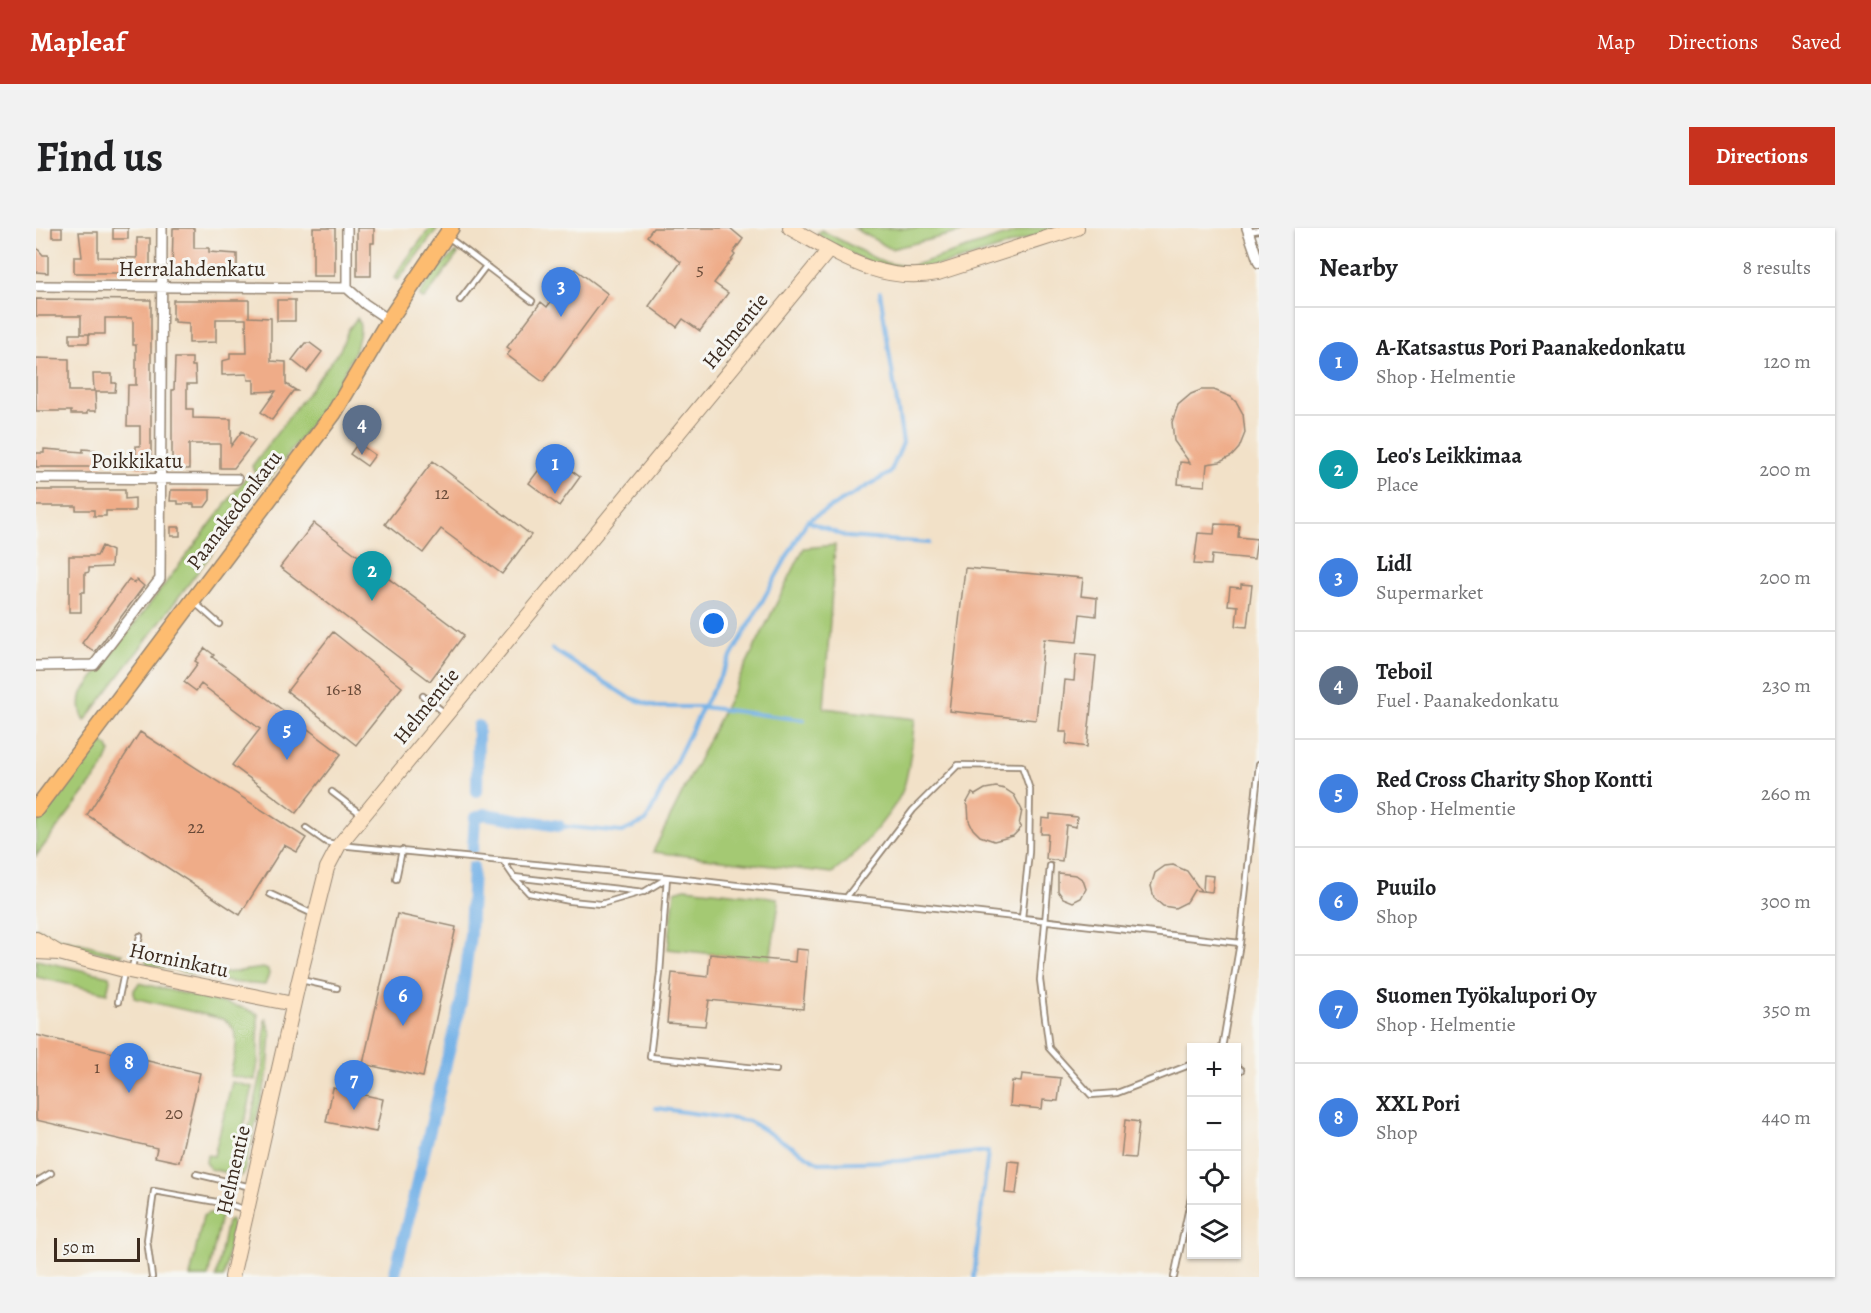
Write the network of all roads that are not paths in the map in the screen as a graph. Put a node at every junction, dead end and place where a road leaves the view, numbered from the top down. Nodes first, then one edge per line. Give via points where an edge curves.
1 (162, 228) edge
2 (347, 228) edge
3 (790, 228) edge
4 (1077, 228) edge
5 (1248, 230) edge
6 (1259, 230) edge
7 (448, 232) edge
8 (829, 250) junction
9 (1259, 263) edge
10 (486, 266) junction
11 (36, 286) edge
12 (162, 287) junction
13 (347, 288) junction
14 (460, 300) dead end
15 (532, 301) dead end
16 (389, 320) junction
17 (36, 478) edge
18 (162, 479) junction
19 (237, 479) dead end
20 (191, 601) junction
21 (219, 624) dead end
22 (36, 666) edge
23 (423, 696) dead end
24 (447, 715) junction
25 (1259, 764) edge
26 (332, 792) dead end
27 (36, 809) edge
28 (363, 815) junction
29 (306, 828) dead end
30 (339, 845) junction
31 (402, 850) junction
32 (503, 861) junction
33 (1050, 866) dead end
34 (514, 877) junction
35 (667, 877) junction
36 (396, 879) dead end
37 (644, 892) junction
38 (270, 894) dead end
39 (846, 898) junction
40 (315, 915) junction
41 (1022, 918) junction
42 (1045, 921) junction
43 (140, 936) dead end
44 (36, 939) edge
45 (1240, 943) junction
46 (36, 952) edge
47 (59, 953) junction
48 (128, 971) junction
49 (299, 980) junction
50 (337, 988) dead end
51 (117, 1002) dead end
52 (293, 1004) junction
53 (1223, 1043) edge
54 (1187, 1066) edge
55 (776, 1070) dead end
56 (51, 1173) dead end
57 (196, 1174) dead end
58 (36, 1182) edge
59 (251, 1186) junction
60 (1189, 1205) edge
61 (246, 1210) junction
62 (152, 1277) edge
63 (232, 1277) edge
64 (1174, 1277) edge

1 - 12 street, Paanakedonkatu
2 - 13 street
3 - 8 street
4 - 8 street via 921,276 872,270
5 - 6 lane
5 - 9 street
7 - 10 lane
7 - 16 main road, Paanakedonkatu
8 - 24 street, Helmentie
10 - 14 lane
10 - 15 lane
11 - 12 street, Herralahdenkatu
12 - 13 street, Herralahdenkatu
12 - 18 street, Paanakedonkatu
13 - 16 street
16 - 20 main road, Paanakedonkatu via 334,413
17 - 18 street, Poikkikatu
18 - 19 street, Poikkikatu
18 - 22 street, Paanakedonkatu via 160,579 93,664
20 - 21 lane
20 - 27 main road, Paanakedonkatu
23 - 24 lane
24 - 28 street, Helmentie
25 - 45 lane
26 - 28 lane
28 - 30 street, Helmentie
29 - 30 lane via 326,842
30 - 31 lane
30 - 40 street, Helmentie via 327,868
31 - 32 lane
31 - 36 lane
32 - 34 lane
32 - 35 lane
33 - 42 lane
34 - 37 lane
34 - 37 lane via 529,893 570,901 601,904
35 - 37 lane
35 - 39 lane
35 - 55 lane via 650,1057
38 - 40 lane
39 - 41 lane
39 - 41 lane via 913,810 958,765 1022,766 1030,790
40 - 49 street, Helmentie
41 - 42 lane
42 - 45 lane
42 - 54 lane via 1040,980 1049,1048 1091,1095 1117,1093
43 - 48 lane
44 - 47 street, Horninkatu
45 - 53 lane
46 - 47 street, Horninkatu
47 - 48 street, Horninkatu
48 - 51 lane
48 - 52 street, Horninkatu
49 - 50 lane
49 - 52 street, Helmentie
52 - 59 street, Helmentie
56 - 58 lane
57 - 59 lane
59 - 61 street, Helmentie
60 - 64 lane
61 - 62 lane via 154,1191 147,1240
61 - 63 street, Helmentie

